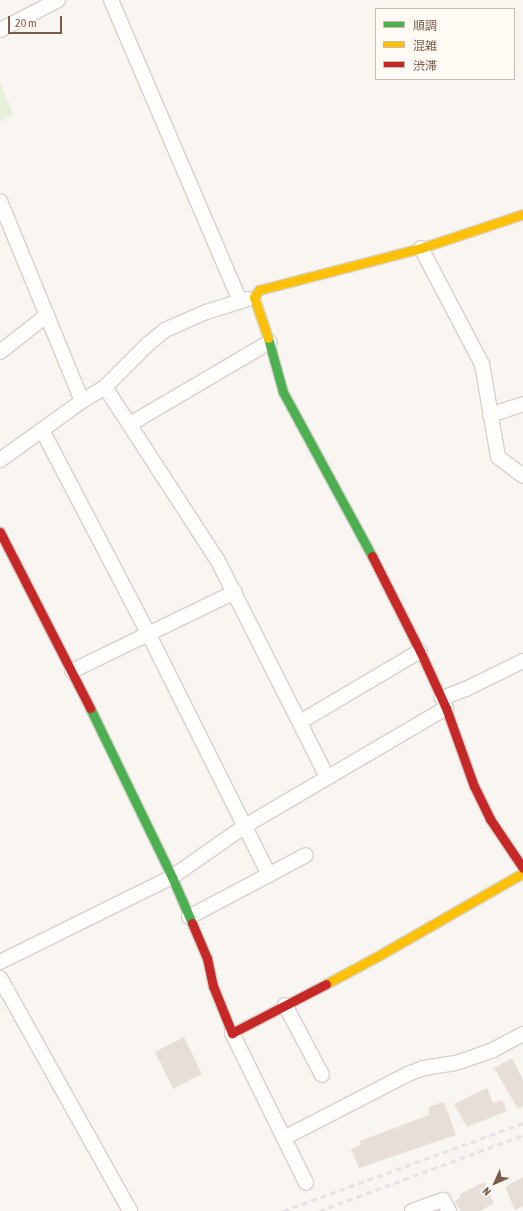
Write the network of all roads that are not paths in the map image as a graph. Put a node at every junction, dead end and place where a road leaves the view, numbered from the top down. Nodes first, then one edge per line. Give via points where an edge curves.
1 (58, 0) edge
2 (111, 0) edge
3 (0, 30) edge
4 (0, 201) edge
5 (523, 214) edge
6 (421, 248) junction
7 (254, 297) junction
8 (240, 301) junction
9 (47, 315) junction
10 (270, 342) junction
11 (0, 352) edge
12 (105, 387) junction
13 (82, 401) junction
14 (523, 404) edge
15 (490, 416) junction
16 (130, 424) junction
17 (42, 430) junction
18 (0, 460) edge
19 (523, 476) edge
20 (0, 532) edge
21 (235, 592) junction
22 (148, 633) junction
23 (420, 651) junction
24 (523, 661) edge
25 (72, 671) junction
26 (444, 703) junction
27 (300, 722) junction
28 (327, 777) junction
29 (245, 826) junction
30 (306, 855) dead end
31 (523, 868) edge
32 (523, 873) edge
33 (269, 875) junction
34 (172, 877) junction
35 (189, 917) junction
36 (0, 962) edge
37 (0, 978) edge
38 (285, 1005) junction
39 (232, 1033) junction
40 (523, 1034) edge
41 (322, 1075) dead end
42 (284, 1138) junction
43 (306, 1183) dead end
44 (130, 1211) edge
45 (412, 1211) edge
46 (449, 1211) edge

1 - 3 street
2 - 8 street
4 - 9 street
5 - 6 street
6 - 7 street via 259,290
6 - 15 street via 482,364
7 - 8 street
7 - 10 street
8 - 12 street via 206,312 165,330
9 - 11 street
9 - 13 street
10 - 16 street
10 - 23 street via 283,392 370,552
12 - 13 street
12 - 16 street
13 - 17 street
14 - 15 street
15 - 19 street via 498,457
16 - 21 street via 218,561
17 - 18 street
17 - 22 street
20 - 25 street
21 - 22 street
21 - 27 street
22 - 25 street
22 - 29 street
23 - 26 street
23 - 27 street
24 - 26 street
25 - 34 street
26 - 28 street
26 - 31 street via 474,786 490,819
27 - 28 street
28 - 29 street
29 - 33 street
29 - 34 street
30 - 33 street
32 - 38 street via 378,956
33 - 35 street
34 - 35 street
34 - 36 street
35 - 39 street via 207,958 213,986
37 - 44 street
38 - 39 street
38 - 41 street
39 - 42 street
40 - 42 street via 491,1051 456,1063 424,1068 408,1074
42 - 43 street
45 - 46 street via 443,1200

